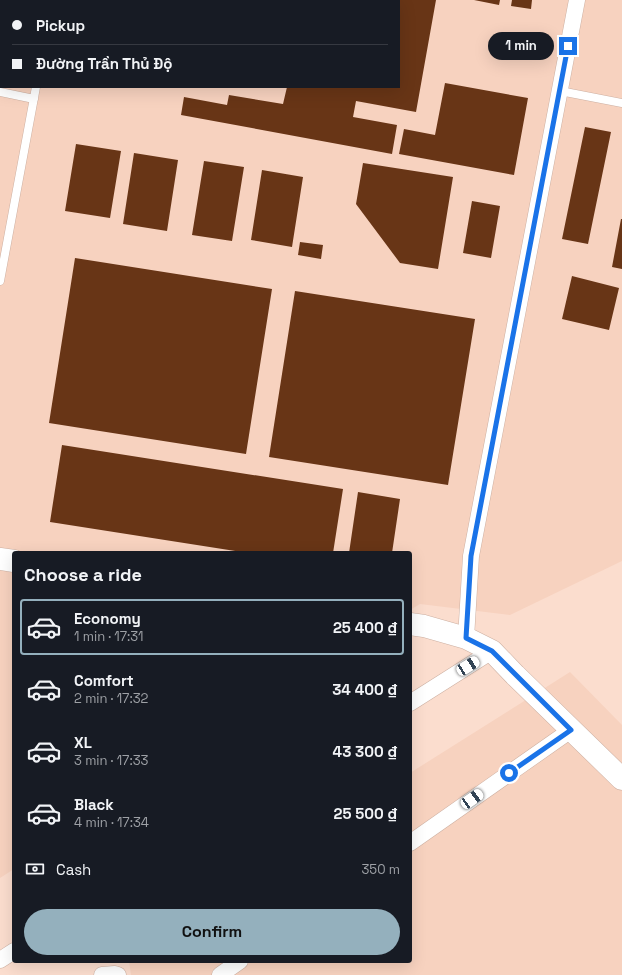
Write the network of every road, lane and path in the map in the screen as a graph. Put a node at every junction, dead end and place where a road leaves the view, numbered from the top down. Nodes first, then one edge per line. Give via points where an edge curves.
1 (577, 0) edge
2 (36, 88) edge
3 (560, 91) junction
4 (0, 92) edge
5 (34, 99) junction
6 (622, 103) edge
7 (0, 281) edge
8 (0, 559) edge
9 (12, 561) edge
10 (412, 624) edge
11 (466, 638) junction
12 (492, 651) junction
13 (412, 702) edge
14 (571, 730) junction
15 (622, 779) edge
16 (412, 842) edge
17 (12, 952) edge
18 (0, 960) edge
19 (237, 963) edge
20 (102, 975) edge
21 (118, 975) edge
22 (220, 975) edge

1 - 3 street
2 - 5 lane
3 - 6 lane
3 - 11 street via 471,556
4 - 5 lane
5 - 7 lane
8 - 9 street
10 - 11 street
11 - 12 street
12 - 13 street
12 - 14 street
14 - 15 street
14 - 16 street
17 - 18 street
19 - 22 street
20 - 21 street

